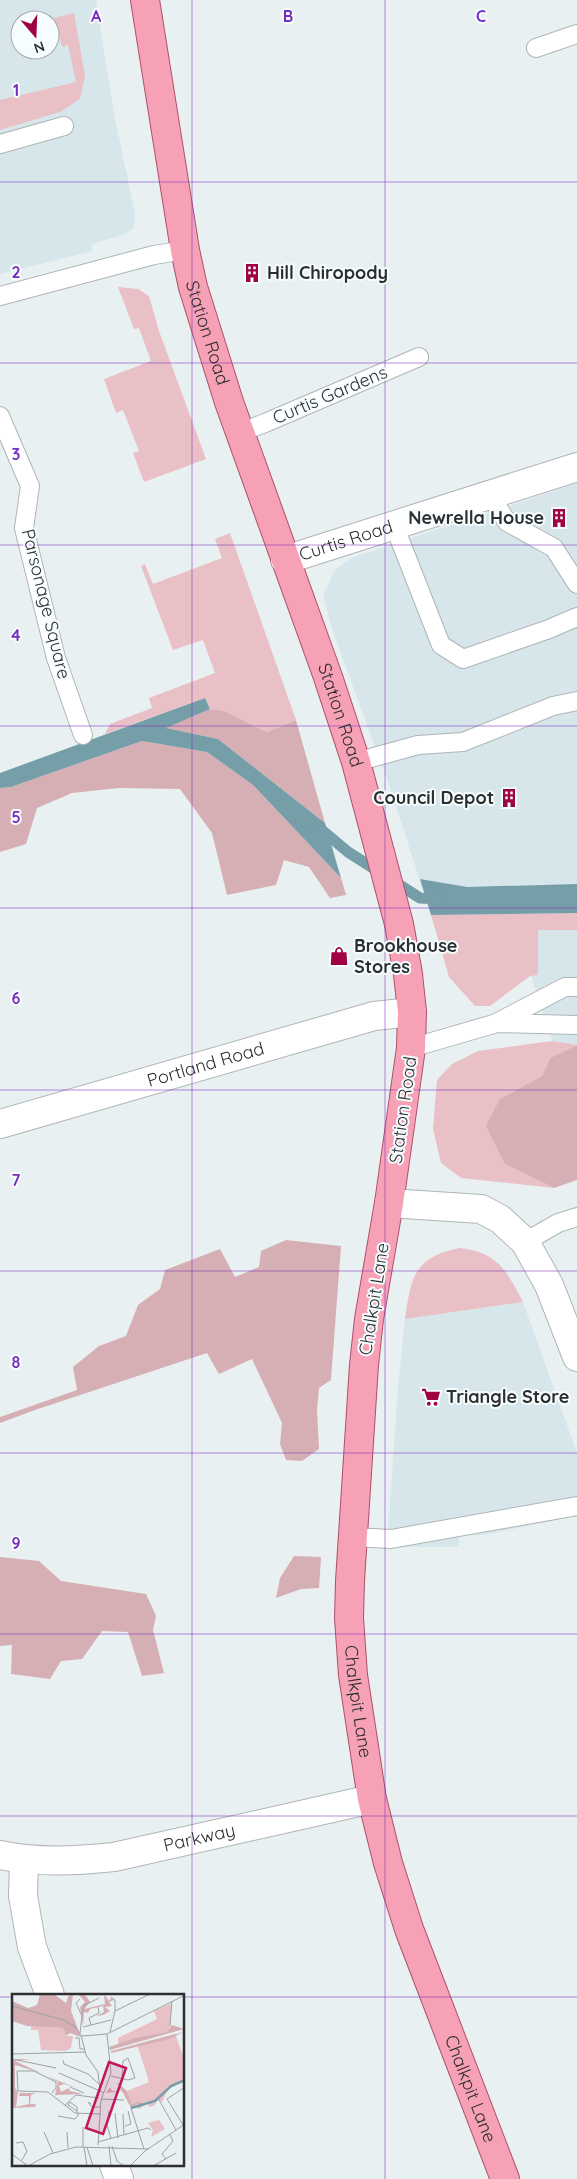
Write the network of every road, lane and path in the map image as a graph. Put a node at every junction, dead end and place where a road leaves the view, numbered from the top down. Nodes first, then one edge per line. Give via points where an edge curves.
1 (145, 0) edge
2 (577, 34) edge
3 (536, 48) dead end
4 (64, 126) dead end
5 (0, 144) edge
6 (184, 250) junction
7 (0, 296) edge
8 (419, 356) dead end
9 (0, 416) edge
10 (241, 432) junction
11 (577, 467) edge
12 (490, 495) junction
13 (394, 525) junction
14 (285, 560) junction
15 (577, 584) edge
16 (577, 617) edge
17 (577, 701) edge
18 (83, 735) dead end
19 (356, 762) junction
20 (577, 987) edge
21 (412, 1012) junction
22 (497, 1022) junction
23 (577, 1025) edge
24 (411, 1048) junction
25 (0, 1124) edge
26 (389, 1203) junction
27 (577, 1217) edge
28 (525, 1242) junction
29 (577, 1357) edge
30 (577, 1506) edge
31 (352, 1538) junction
32 (372, 1799) junction
33 (12, 1857) edge
34 (50, 1994) edge
35 (114, 2166) edge
36 (119, 2179) edge
37 (505, 2179) edge

1 - 6 main road, Station Road
2 - 3 lane
4 - 5 lane
6 - 7 lane
6 - 10 main road, Station Road via 193,288
8 - 10 lane, Curtis Gardens
9 - 18 lane, Parsonage Square via 30,486 24,528 56,658
10 - 14 main road, Station Road
11 - 12 street, Curtis Road
12 - 13 street, Curtis Road
12 - 15 lane via 507,522 554,548
13 - 14 street, Curtis Road
13 - 16 lane via 441,645 463,658
14 - 19 main road, Station Road
17 - 19 lane via 553,706 463,742 418,745
19 - 21 main road, Station Road via 400,924
20 - 22 lane via 566,987
21 - 24 main road, Station Road
21 - 25 street, Portland Road via 374,1016
22 - 23 lane
22 - 24 lane
24 - 26 main road, Station Road
26 - 28 street via 481,1209 500,1219
26 - 31 main road, Chalkpit Lane via 369,1319
27 - 28 lane via 558,1223
28 - 29 street via 549,1285
30 - 31 lane via 391,1539
31 - 32 main road, Chalkpit Lane via 349,1618 353,1675
32 - 33 street, Parkway via 114,1857 73,1862
32 - 37 main road, Chalkpit Lane via 409,1928
33 - 34 street, Parkway via 32,1946
35 - 36 street

